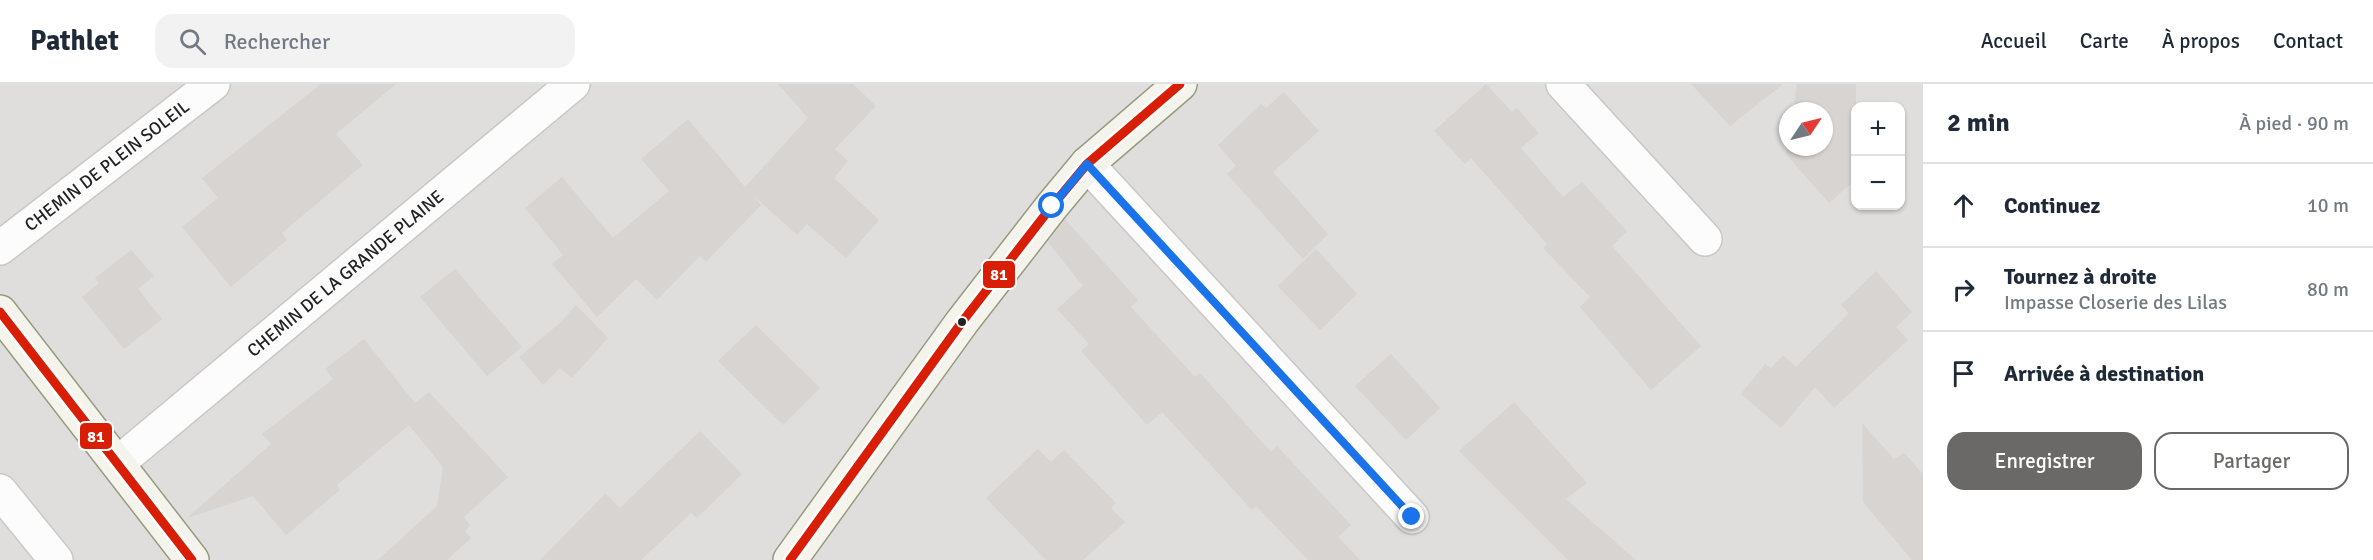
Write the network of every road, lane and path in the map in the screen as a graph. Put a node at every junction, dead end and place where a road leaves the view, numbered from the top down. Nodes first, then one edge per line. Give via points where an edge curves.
1 (213, 84) edge
2 (573, 84) edge
3 (1180, 84) edge
4 (1563, 84) edge
5 (1087, 164) junction
6 (1705, 240) dead end
7 (0, 248) edge
8 (0, 312) edge
9 (118, 463) junction
10 (0, 491) edge
11 (1412, 517) dead end
12 (56, 560) edge
13 (192, 560) edge
14 (790, 560) edge

1 - 7 street, CHEMIN DE PLEIN SOLEIL
2 - 9 street, CHEMIN DE LA GRANDE PLAINE
3 - 5 street
4 - 6 street
5 - 11 street
5 - 14 street via 962,322
8 - 9 street
9 - 13 street
10 - 12 street

